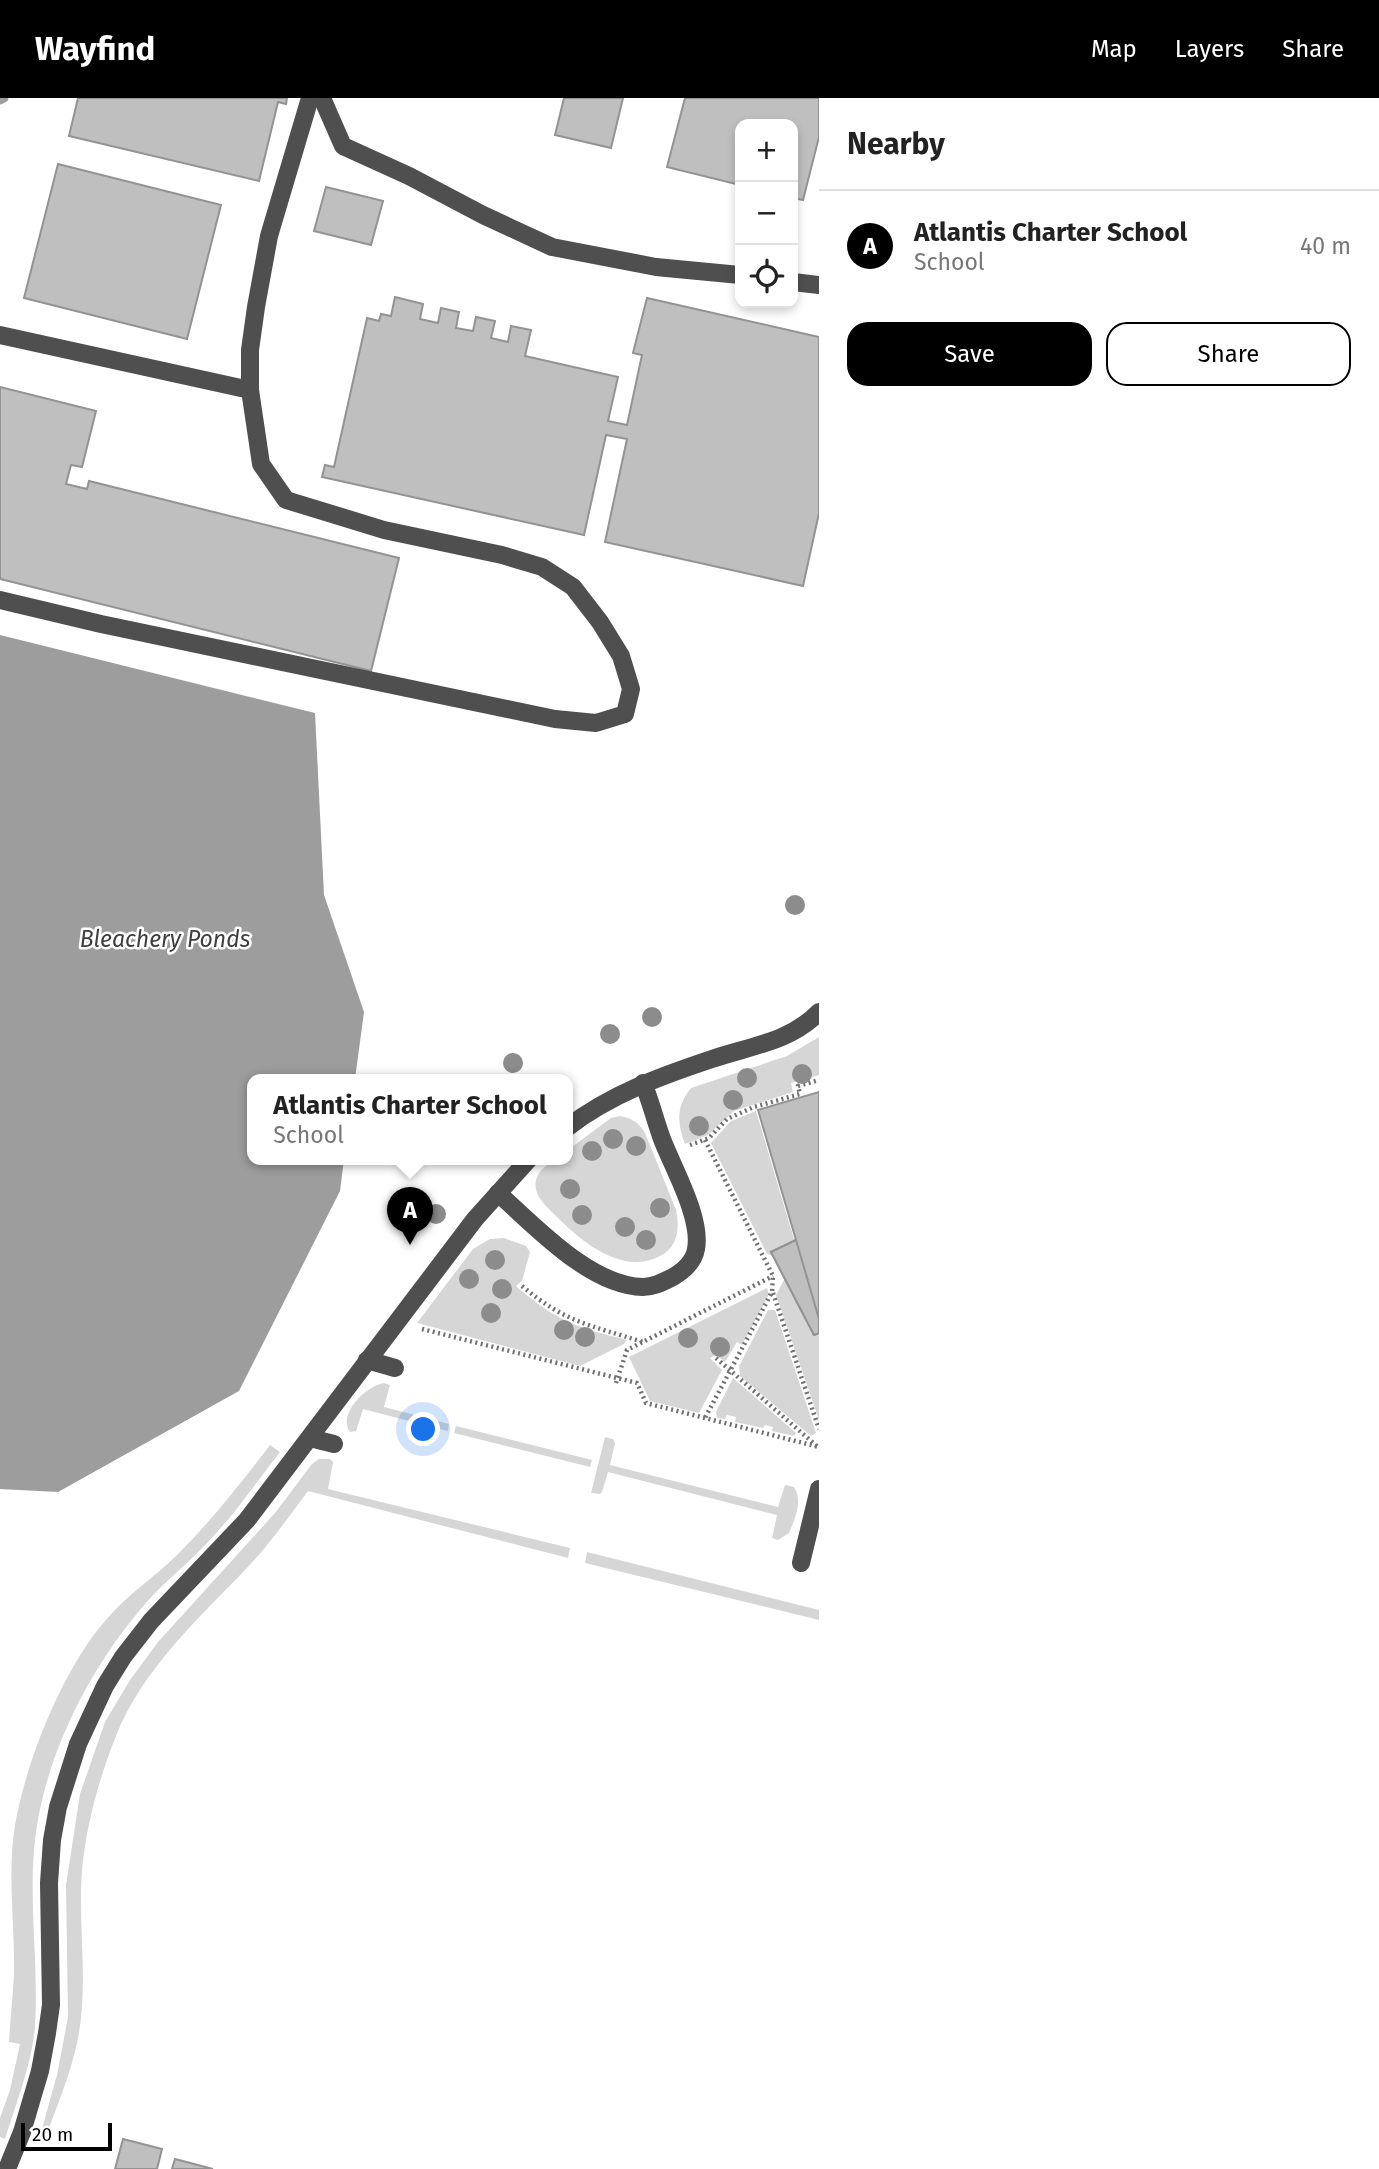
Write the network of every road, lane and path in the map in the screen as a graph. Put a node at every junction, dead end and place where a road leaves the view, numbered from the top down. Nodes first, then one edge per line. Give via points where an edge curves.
1 (310, 98) edge
2 (322, 98) edge
3 (735, 275) edge
4 (798, 283) edge
5 (819, 285) edge
6 (0, 335) edge
7 (250, 390) junction
8 (0, 600) edge
9 (819, 1012) edge
10 (819, 1080) edge
11 (643, 1083) junction
12 (573, 1124) edge
13 (705, 1140) junction
14 (687, 1146) dead end
15 (524, 1165) edge
16 (498, 1193) junction
17 (773, 1276) junction
18 (522, 1286) dead end
19 (772, 1292) junction
20 (414, 1327) dead end
21 (644, 1342) junction
22 (716, 1359) dead end
23 (367, 1360) junction
24 (395, 1368) dead end
25 (731, 1372) junction
26 (616, 1380) junction
27 (705, 1418) junction
28 (819, 1429) edge
29 (310, 1438) junction
30 (334, 1444) dead end
31 (819, 1447) edge
32 (819, 1489) edge
33 (802, 1563) dead end
34 (7, 2169) edge

1 - 7 lane via 269,236 250,350
2 - 3 lane via 344,146 552,247 656,267
4 - 5 lane
6 - 7 lane
7 - 8 lane via 261,464 286,500 384,530 542,567 573,587 621,656 631,689 625,714 596,723 555,719
9 - 11 lane via 770,1043
10 - 13 path via 798,1086 800,1094 727,1119
11 - 12 lane
11 - 16 lane via 694,1225 696,1250 681,1272 643,1287 591,1271
13 - 14 path
13 - 17 path
15 - 16 lane
16 - 23 lane
17 - 19 path
17 - 21 path
18 - 21 path via 560,1315
19 - 25 path
19 - 28 path
20 - 26 path
21 - 26 path via 627,1350
22 - 25 path
23 - 24 lane
23 - 29 lane
25 - 27 path
25 - 31 path
26 - 27 path via 637,1383 646,1403
27 - 31 path
29 - 30 lane
29 - 34 lane via 247,1520 123,1657 78,1744 52,1840 47,2033 40,2071
32 - 33 lane

